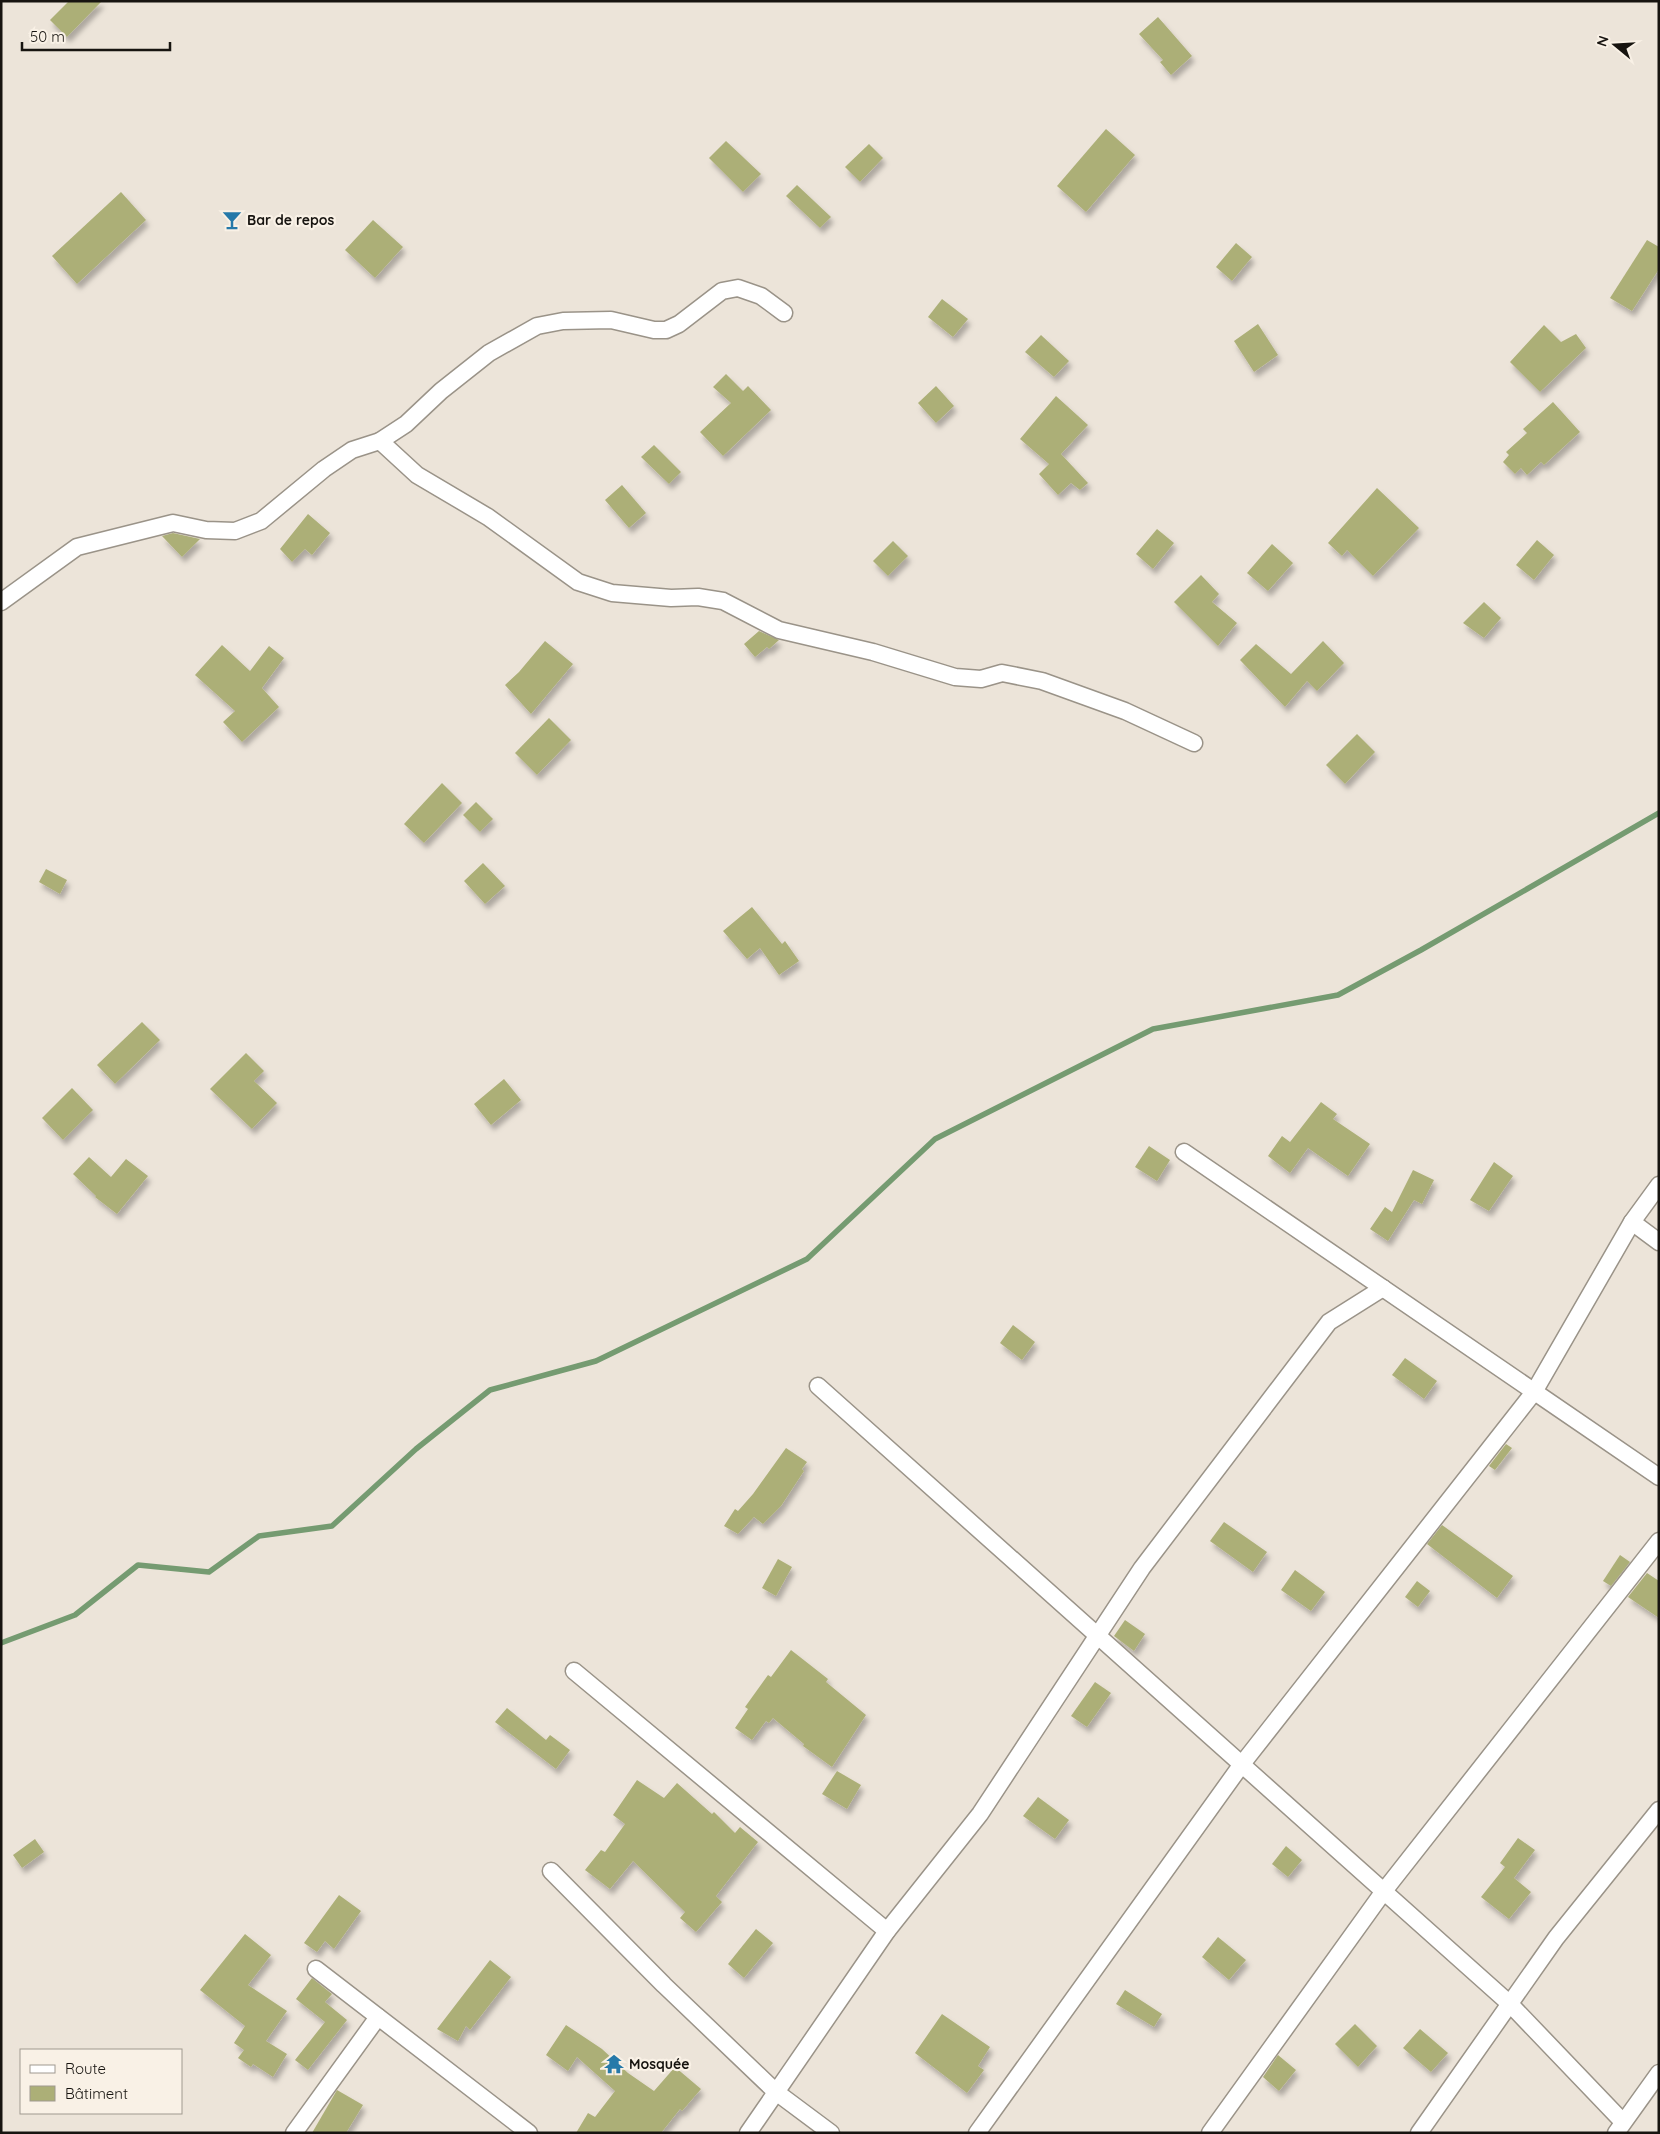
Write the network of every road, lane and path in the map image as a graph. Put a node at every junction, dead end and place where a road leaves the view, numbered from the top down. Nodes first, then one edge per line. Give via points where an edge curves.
1 (784, 313) dead end
2 (380, 441) junction
3 (1, 602) edge
4 (1194, 743) dead end
5 (1184, 1152) dead end
6 (1659, 1185) edge
7 (1632, 1222) junction
8 (1659, 1242) edge
9 (1383, 1288) junction
10 (818, 1386) dead end
11 (1534, 1392) junction
12 (1659, 1477) edge
13 (1659, 1540) edge
14 (1098, 1636) junction
15 (574, 1671) dead end
16 (1242, 1764) junction
17 (1659, 1810) edge
18 (551, 1871) dead end
19 (1384, 1891) junction
20 (887, 1931) junction
21 (316, 1969) dead end
22 (1510, 2004) junction
23 (378, 2017) junction
24 (1659, 2073) edge
25 (776, 2092) junction
26 (1620, 2127) edge
27 (294, 2133) edge
28 (529, 2133) edge
29 (748, 2133) edge
30 (832, 2133) edge
31 (977, 2133) edge
32 (1210, 2133) edge
33 (1419, 2133) edge

1 - 2 street via 762,296 738,288 722,291 679,324 666,330 611,320 563,321 537,326 489,353 406,424
2 - 3 street via 352,450 261,521 235,530 206,530 173,523 77,547
2 - 4 street via 417,475 488,517 578,582 612,593 724,601 779,630 874,652 955,678 981,679 1002,673 1042,681 1125,711
5 - 9 street
6 - 7 street
7 - 8 street
7 - 11 street
9 - 11 street
9 - 14 street via 1328,1322 1142,1568
10 - 14 street
11 - 12 street
11 - 16 street
13 - 19 street
14 - 16 street
14 - 20 street via 980,1814
15 - 20 street
16 - 19 street
16 - 31 street
17 - 22 street via 1556,1938
18 - 25 street
19 - 22 street
19 - 32 street
20 - 25 street
21 - 23 street
22 - 26 street
22 - 33 street
23 - 27 street
23 - 28 street
24 - 26 street
25 - 29 street
25 - 30 street

